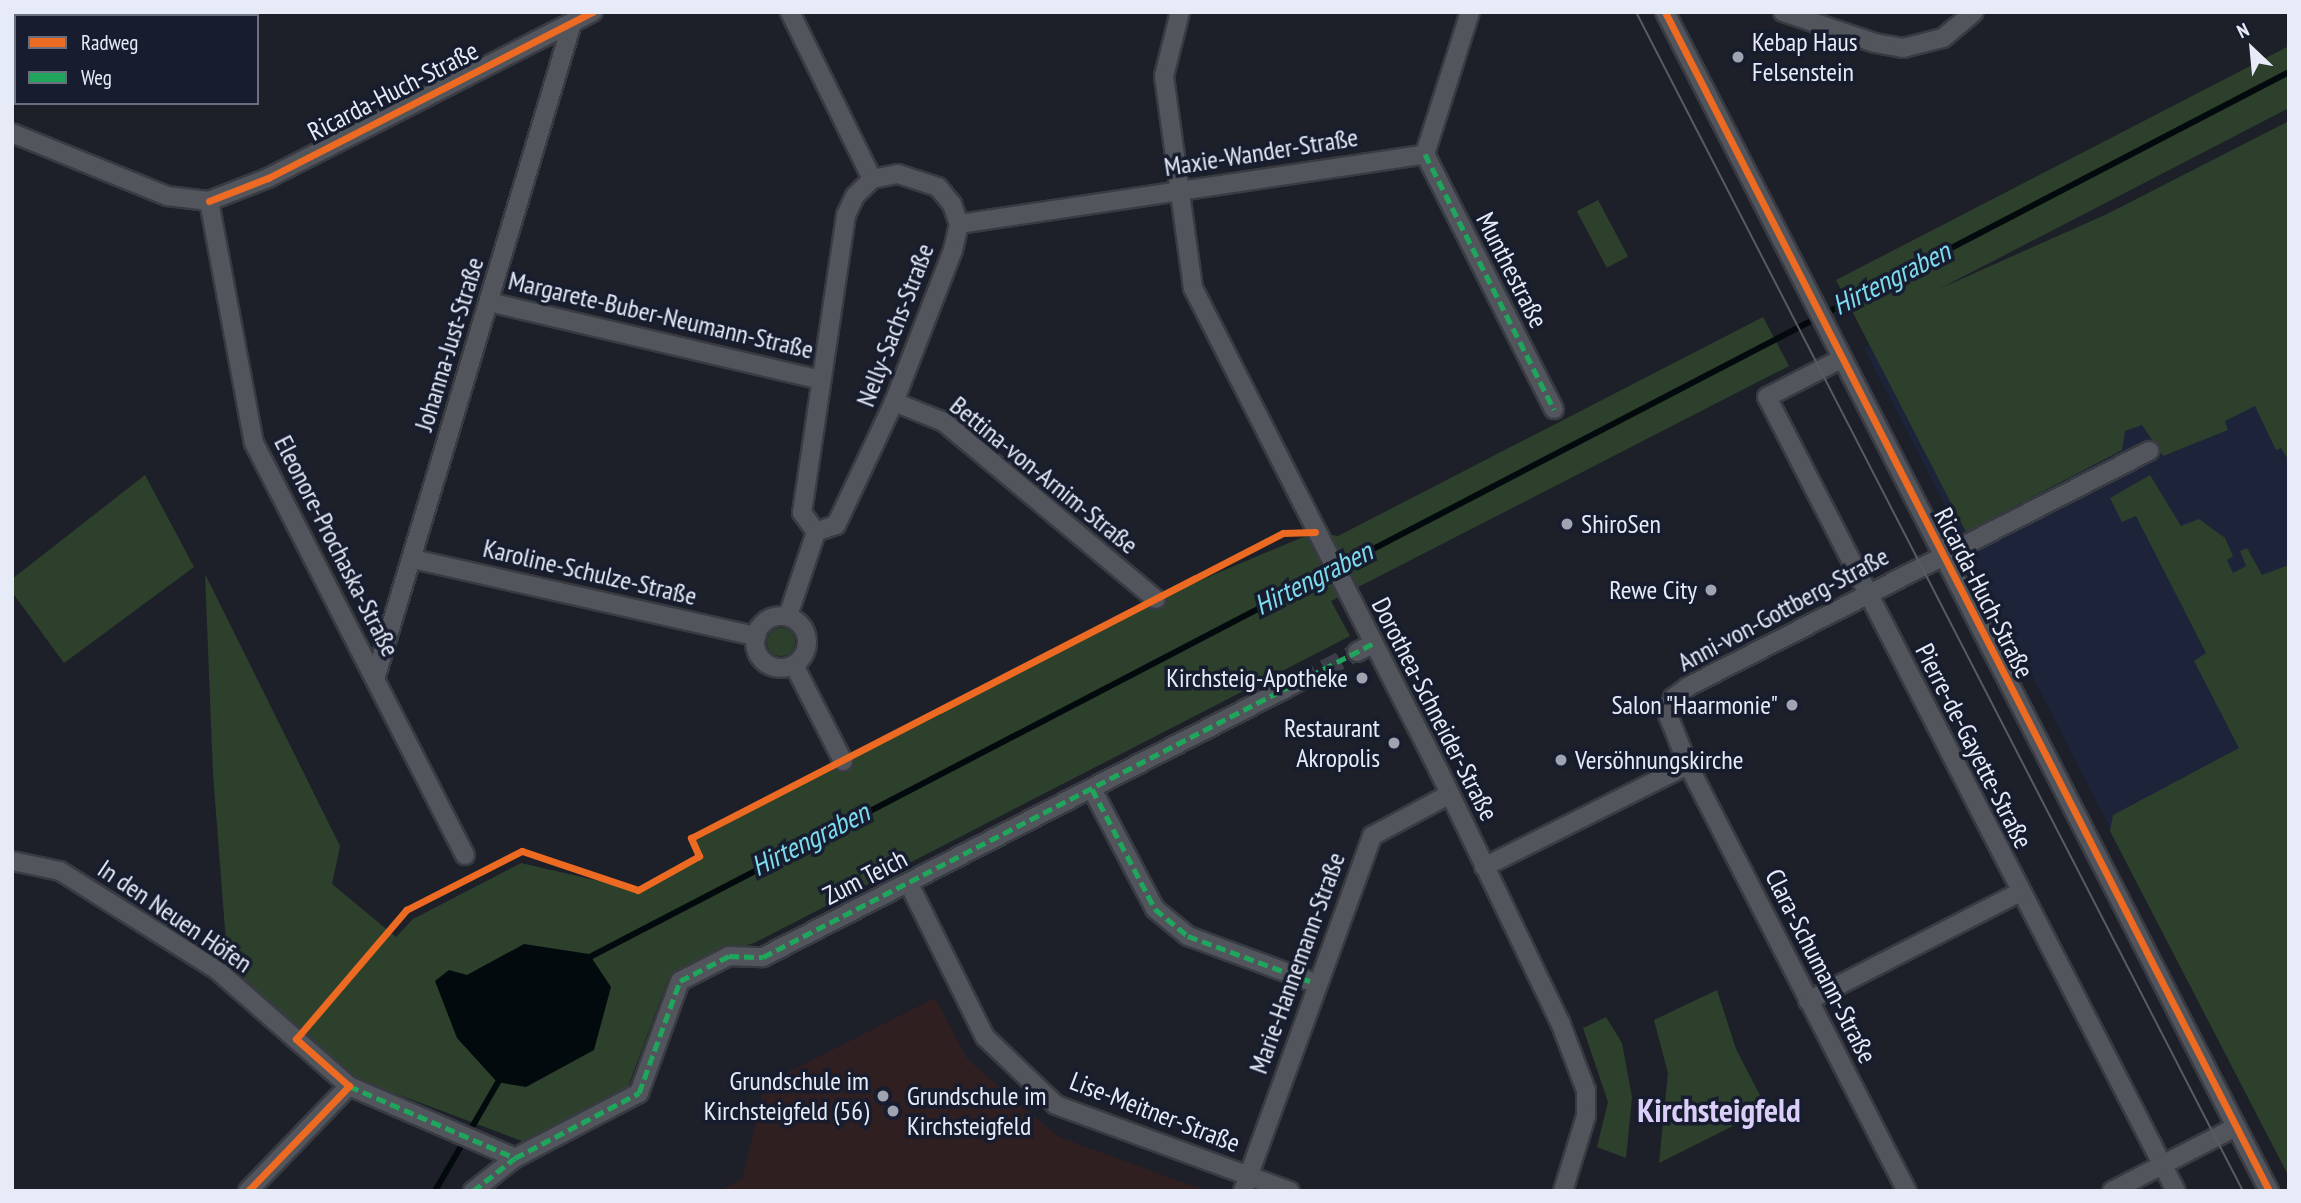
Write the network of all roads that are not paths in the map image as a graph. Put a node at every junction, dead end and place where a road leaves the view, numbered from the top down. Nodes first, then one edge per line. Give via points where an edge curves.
1 (593, 12) edge
2 (790, 12) edge
3 (1181, 12) edge
4 (1470, 12) edge
5 (1665, 12) edge
6 (1783, 12) edge
7 (1974, 12) edge
8 (572, 23) junction
9 (12, 133) edge
10 (1424, 154) junction
11 (872, 179) junction
12 (1178, 191) junction
13 (209, 201) junction
14 (959, 224) junction
15 (489, 302) junction
16 (1841, 359) junction
17 (821, 380) junction
18 (894, 402) junction
19 (1554, 409) dead end
20 (2149, 452) dead end
21 (816, 532) junction
22 (1942, 555) junction
23 (413, 559) junction
24 (1866, 593) junction
25 (1156, 598) dead end
26 (788, 616) junction
27 (756, 636) junction
28 (794, 665) junction
29 (375, 679) junction
30 (1300, 681) tunnel mouth
31 (843, 761) dead end
32 (1688, 765) junction
33 (1092, 789) junction
34 (1448, 794) junction
35 (465, 855) dead end
36 (12, 861) edge
37 (1484, 867) junction
38 (909, 884) junction
39 (2020, 891) junction
40 (1315, 983) junction
41 (1808, 1001) junction
42 (349, 1086) junction
43 (2236, 1127) junction
44 (515, 1158) junction
45 (2163, 1165) junction
46 (1246, 1183) edge
47 (248, 1191) edge
48 (473, 1191) edge
49 (1290, 1191) edge
50 (1563, 1191) edge
51 (1908, 1191) edge
52 (2112, 1191) edge
53 (2176, 1191) edge
54 (2269, 1191) edge

1 - 8 street, Ricarda-Huch-Straße
2 - 11 street
3 - 12 street, Dorothea-Schneider-Straße via 1164,76
4 - 10 street
5 - 16 street, Ricarda-Huch-Straße
6 - 7 street via 1902,48 1943,38
8 - 13 street, Ricarda-Huch-Straße via 268,178
8 - 15 street, Johanna-Just-Straße
9 - 13 street, Ricarda-Huch-Straße via 167,196
10 - 12 street, Maxie-Wander-Straße
10 - 19 street, Munthestraße
11 - 14 street, Nelly-Sachs-Straße via 898,174 938,187 952,204
11 - 17 street, Nelly-Sachs-Straße via 855,196 846,215
12 - 14 street, Maxie-Wander-Straße
12 - 34 street, Dorothea-Schneider-Straße via 1197,302 1347,593 1365,648
13 - 29 street, Eleonore-Prochaska-Straße via 254,443
14 - 18 street, Nelly-Sachs-Straße
15 - 17 street, Margarete-Buber-Neumann-Straße
15 - 23 street, Johanna-Just-Straße
16 - 22 street, Ricarda-Huch-Straße
16 - 24 street, Pierre-de-Gayette-Straße via 1767,397
17 - 21 street, Nelly-Sachs-Straße via 802,513
18 - 21 street, Nelly-Sachs-Straße via 836,525
18 - 25 street, Bettina-von-Arnim-Straße via 944,422
20 - 22 street, Anni-von-Gottberg-Straße
21 - 26 street
22 - 24 street, Anni-von-Gottberg-Straße
22 - 43 street, Ricarda-Huch-Straße
23 - 27 street, Karoline-Schulze-Straße
23 - 29 street, Johanna-Just-Straße
24 - 32 street, Anni-von-Gottberg-Straße via 1674,698 1668,715
24 - 39 street, Pierre-de-Gayette-Straße
26 - 27 street via 770,618
26 - 28 street via 802,626 808,640 805,653
27 - 28 street via 757,651 768,664
28 - 31 street
29 - 35 street, Eleonore-Prochaska-Straße
30 - 33 street, Zum Teich
32 - 37 street
32 - 41 street, Clara-Schumann-Straße
33 - 38 street, Zum Teich
33 - 40 street via 1155,909 1188,936
34 - 37 street, Dorothea-Schneider-Straße
34 - 40 street, Marie-Hannemann-Straße via 1372,836
36 - 42 street, In den Neuen Höfen via 60,871 217,970
37 - 50 street, Dorothea-Schneider-Straße via 1560,1022 1586,1090 1586,1116
38 - 44 street, Zum Teich via 763,957 729,956 680,981 639,1093
38 - 46 street, Lise-Meitner-Straße via 985,1037 1056,1105
39 - 41 street
39 - 45 street, Pierre-de-Gayette-Straße
40 - 46 street, Marie-Hannemann-Straße
41 - 51 street, Clara-Schumann-Straße
42 - 44 street
42 - 47 street
43 - 45 street
43 - 54 street, Ricarda-Huch-Straße
44 - 48 street, Zum Teich
45 - 52 street
45 - 53 street, Pierre-de-Gayette-Straße
46 - 49 street, Lise-Meitner-Straße

